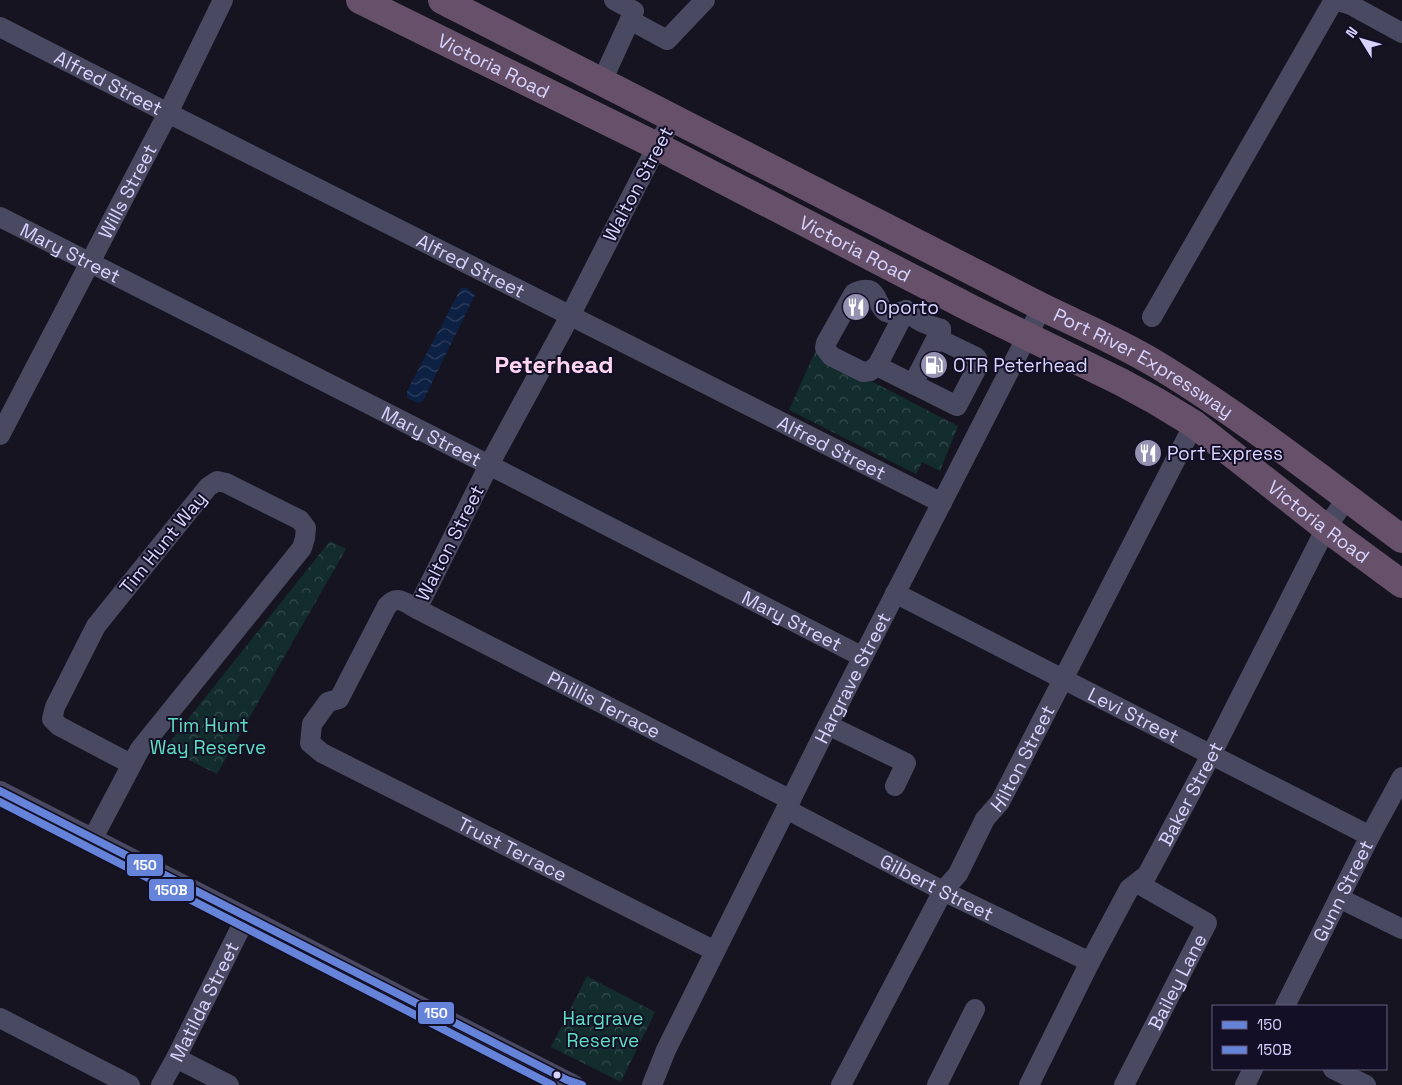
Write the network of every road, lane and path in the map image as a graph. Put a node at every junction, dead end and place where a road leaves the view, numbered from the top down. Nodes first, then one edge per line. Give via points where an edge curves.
1 (223, 0) edge
2 (360, 0) edge
3 (442, 0) edge
4 (614, 0) edge
5 (705, 0) edge
6 (1334, 0) edge
7 (635, 10) edge
8 (0, 27) edge
9 (1402, 33) edge
10 (602, 81) junction
11 (168, 113) junction
12 (673, 118) junction
13 (657, 146) junction
14 (0, 218) edge
15 (89, 263) junction
16 (1042, 307) junction
17 (906, 310) junction
18 (570, 316) junction
19 (1152, 317) dead end
20 (941, 329) junction
21 (1028, 337) junction
22 (1133, 351) junction
23 (877, 366) junction
24 (1121, 382) junction
25 (913, 384) junction
26 (7, 406) edge
27 (1244, 422) joint
28 (1194, 424) junction
29 (0, 435) edge
30 (490, 465) junction
31 (1347, 498) junction
32 (942, 503) junction
33 (1326, 528) junction
34 (1402, 539) edge
35 (1402, 584) edge
36 (895, 593) junction
37 (417, 609) junction
38 (863, 656) junction
39 (1063, 680) junction
40 (828, 725) junction
41 (310, 743) joint
42 (1212, 755) junction
43 (131, 764) junction
44 (1402, 777) edge
45 (894, 786) dead end
46 (0, 791) edge
47 (788, 804) junction
48 (1370, 836) junction
49 (93, 838) junction
50 (1137, 883) junction
51 (943, 890) junction
52 (1339, 898) junction
53 (246, 917) junction
54 (1402, 929) edge
55 (716, 951) junction
56 (1090, 962) junction
57 (1286, 1005) edge
58 (975, 1009) dead end
59 (0, 1018) edge
60 (666, 1050) junction
61 (176, 1058) junction
62 (1252, 1070) edge
63 (1335, 1070) edge
64 (574, 1083) edge
65 (130, 1085) edge
66 (161, 1085) edge
67 (229, 1085) edge
68 (643, 1085) edge
69 (652, 1085) edge
70 (841, 1085) edge
71 (936, 1085) edge
72 (1029, 1085) edge
73 (1124, 1085) edge
74 (1245, 1085) edge
75 (1366, 1085) edge

1 - 11 street, Wills Street
2 - 13 highway, Victoria Road
3 - 10 highway, Victoria Road
4 - 7 street
5 - 7 street via 667,40
6 - 9 street via 1351,5
6 - 19 street
7 - 10 street
8 - 11 street, Alfred Street
10 - 12 highway, Victoria Road
11 - 15 street, Wills Street
11 - 18 street, Alfred Street
12 - 13 street, Walton Street
12 - 16 highway, Victoria Road
13 - 18 street, Walton Street
13 - 21 highway, Victoria Road
14 - 15 street, Mary Street
15 - 26 street, Wills Street
15 - 30 street, Mary Street
16 - 21 street, Hargrave Street
16 - 22 highway, Port River Expressway
17 - 20 street via 922,323
17 - 23 street
17 - 23 street via 887,312 873,292 860,290 854,293 826,343 825,348 831,356 863,372
18 - 30 street, Walton Street
18 - 32 street, Alfred Street
20 - 25 street
20 - 25 street via 943,340 976,357 979,364 958,406
21 - 24 highway, Victoria Road
21 - 32 street, Hargrave Street
22 - 24 highway
22 - 27 highway, Port River Expressway
23 - 25 street
24 - 28 highway, Victoria Road
26 - 29 street, Wills Street
27 - 31 highway, Victoria Road
28 - 33 highway, Victoria Road
28 - 39 street, Hilton Street
30 - 37 street, Walton Street
30 - 38 street, Mary Street
31 - 33 street, Baker Street
31 - 34 highway, Victoria Road
32 - 36 street, Hargrave Street
33 - 35 highway, Victoria Road
33 - 42 street, Baker Street
36 - 38 street, Hargrave Street
36 - 39 street, Levi Street
37 - 41 street, Walton Street via 399,599 392,600 387,606 338,699 328,702 312,724
37 - 47 street, Phillis Terrace
38 - 40 street, Hargrave Street
39 - 42 street, Levi Street
39 - 51 street, Hilton Street via 1000,802 985,819 958,874
40 - 45 street via 906,763
40 - 47 street, Hargrave Street
41 - 55 street, Trust Terrace via 322,753
42 - 48 street, Levi Street
42 - 50 street, Baker Street via 1147,875
43 - 43 street, Tim Hunt Way via 58,726 52,719 96,626 208,487 217,481 300,520 306,528 302,548
43 - 49 street, Tim Hunt Way
44 - 48 street, Gunn Street
46 - 49 street
47 - 51 street, Gilbert Street
47 - 55 street, Hargrave Street
48 - 52 street, Gunn Street
49 - 53 street
50 - 56 street, Baker Street via 1129,888
50 - 73 street, Bailey Lane via 1207,923
51 - 56 street, Gilbert Street
51 - 70 street, Hilton Street
52 - 54 street
52 - 57 street, Gunn Street
53 - 61 street, Matilda Street
53 - 64 street
55 - 60 street, Hargrave Street
56 - 72 street, Baker Street
58 - 71 street
59 - 65 street
60 - 68 street, Hargrave Street
60 - 69 street, Hargrave Street
61 - 66 street, Matilda Street
61 - 67 street
62 - 74 street
63 - 75 street

